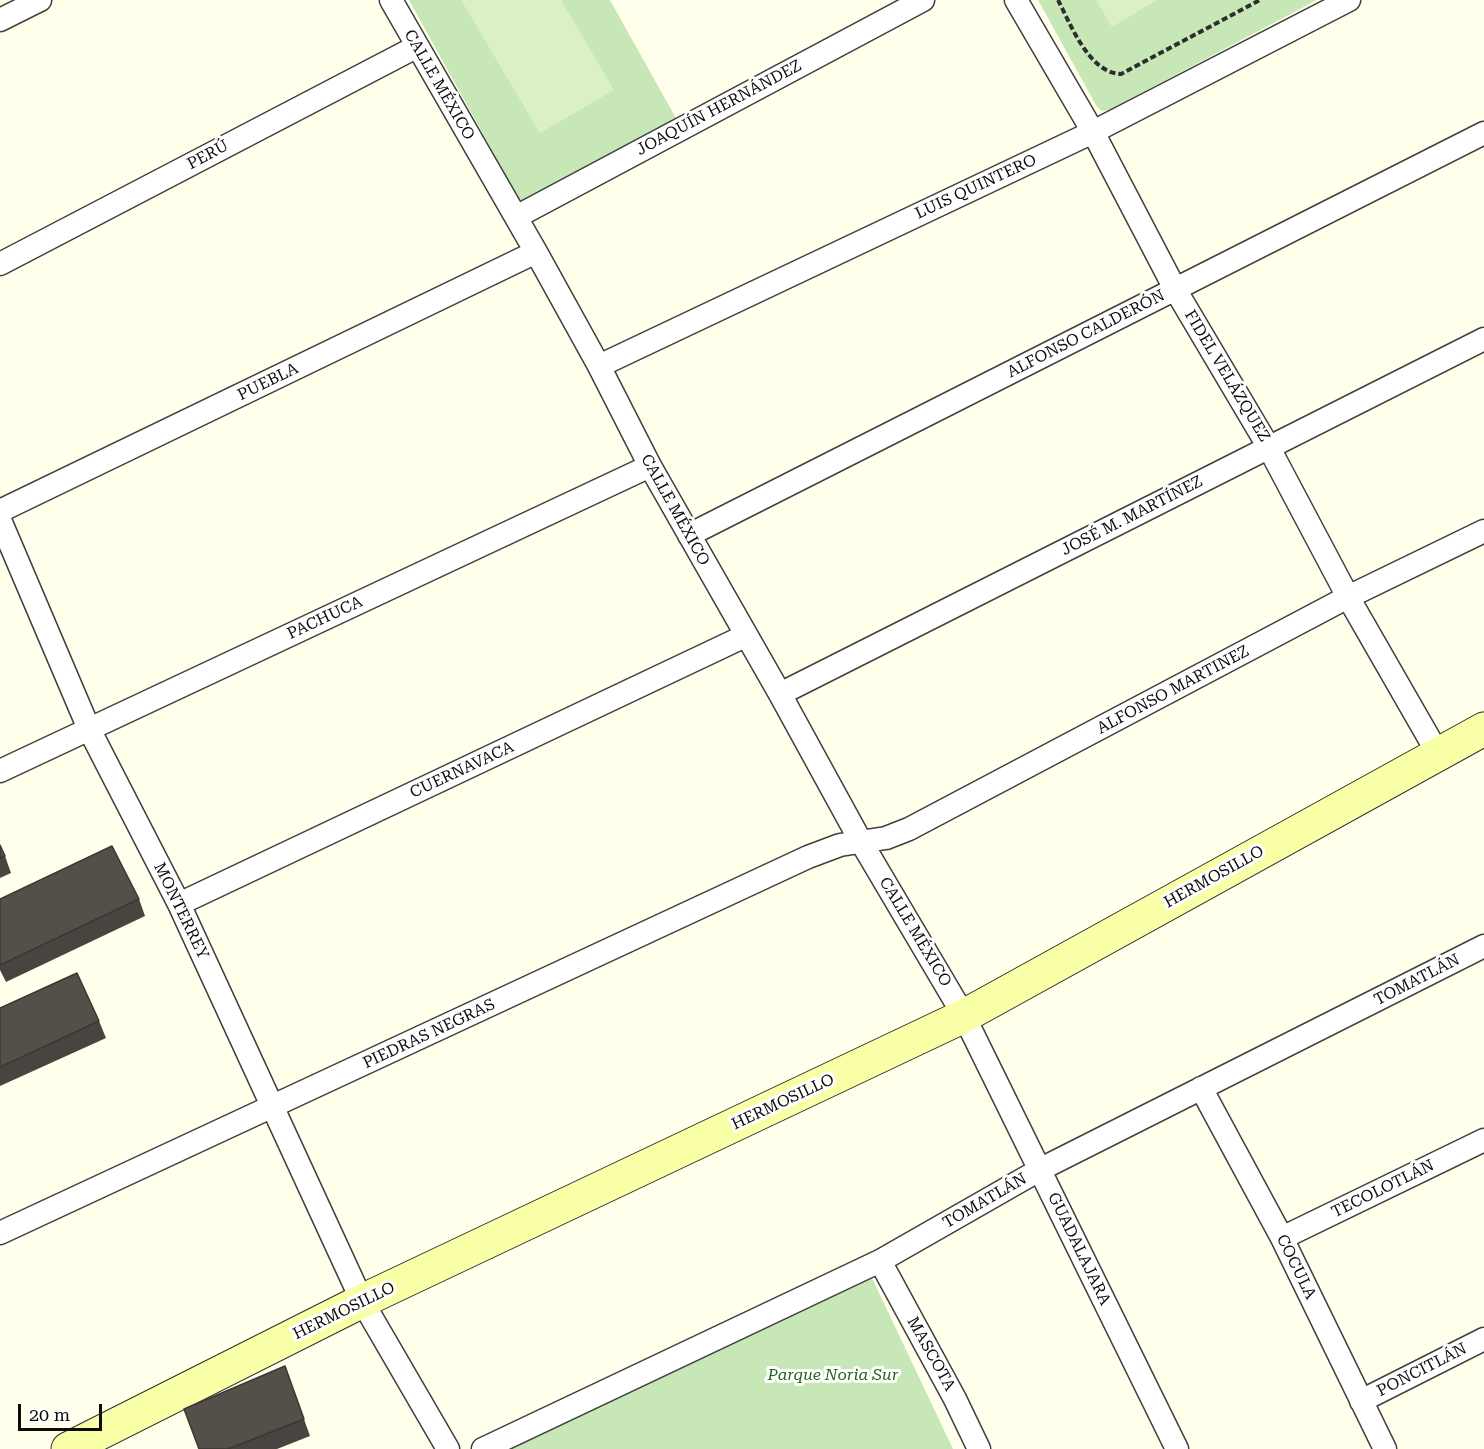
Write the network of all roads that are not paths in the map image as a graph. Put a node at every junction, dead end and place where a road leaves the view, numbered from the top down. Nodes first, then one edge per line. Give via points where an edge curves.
1 (40, 0) edge
2 (391, 0) edge
3 (923, 0) edge
4 (1017, 0) edge
5 (1349, 0) edge
6 (0, 20) edge
7 (416, 47) junction
8 (1093, 132) junction
9 (1484, 134) edge
10 (516, 217) junction
11 (536, 252) junction
12 (0, 264) edge
13 (1175, 289) junction
14 (1484, 339) edge
15 (599, 366) junction
16 (1268, 446) junction
17 (650, 466) junction
18 (0, 511) edge
19 (0, 520) edge
20 (1484, 531) edge
21 (689, 535) junction
22 (1348, 597) junction
23 (745, 636) junction
24 (780, 694) junction
25 (89, 729) junction
26 (1484, 729) edge
27 (1437, 752) junction
28 (0, 771) edge
29 (860, 840) junction
30 (179, 904) junction
31 (1484, 946) edge
32 (964, 1016) junction
33 (1201, 1088) junction
34 (273, 1106) junction
35 (1484, 1140) edge
36 (1041, 1169) junction
37 (0, 1233) edge
38 (1282, 1238) junction
39 (880, 1261) junction
40 (362, 1302) junction
41 (1484, 1339) edge
42 (1361, 1401) junction
43 (68, 1449) edge
44 (448, 1449) edge
45 (483, 1449) edge
46 (979, 1449) edge
47 (1177, 1449) edge
48 (1385, 1449) edge

1 - 6 street
2 - 7 street, CALLE MÉXICO
3 - 10 street, JOAQUÍN HERNÁNDEZ
4 - 8 street, FIDEL VELÁZQUEZ
5 - 8 street, LUIS QUINTERO
7 - 10 street, CALLE MÉXICO
7 - 12 street, PERÚ
8 - 13 street, FIDEL VELÁZQUEZ
8 - 15 street, LUIS QUINTERO
9 - 13 street, ALFONSO CALDERÓN
10 - 11 street, CALLE MÉXICO
11 - 15 street, CALLE MÉXICO
11 - 18 street, PUEBLA
13 - 16 street, FIDEL VELÁZQUEZ
13 - 21 street, ALFONSO CALDERÓN
14 - 16 street, JOSÉ M. MARTÍNEZ
15 - 17 street, CALLE MÉXICO
16 - 22 street, FIDEL VELÁZQUEZ
16 - 24 street, JOSÉ M. MARTÍNEZ
17 - 21 street, CALLE MÉXICO
17 - 25 street, PACHUCA
19 - 25 street, MONTERREY
20 - 22 street, ALFONSO MARTINEZ
21 - 23 street, CALLE MÉXICO
22 - 27 street, FIDEL VELÁZQUEZ
22 - 29 street, ALFONSO MARTINEZ via 909,830 886,838
23 - 24 street, CALLE MÉXICO
23 - 30 street, CUERNAVACA
24 - 29 street, CALLE MÉXICO
25 - 28 street, PACHUCA
25 - 30 street, MONTERREY
26 - 27 street, HERMOSILLO
27 - 32 street, HERMOSILLO
29 - 32 street, CALLE MÉXICO
29 - 34 street, PIEDRAS NEGRAS via 808,857
30 - 34 street, MONTERREY
31 - 33 street, TOMATLÁN
32 - 36 street, GUADALAJARA
32 - 40 street, HERMOSILLO
33 - 36 street, TOMATLÁN
33 - 38 street, COCULA
34 - 37 street, PIEDRAS NEGRAS
34 - 40 street, MONTERREY
35 - 38 street, TECOLOTLÁN
36 - 39 street, TOMATLÁN
36 - 47 street, GUADALAJARA
38 - 42 street, COCULA
39 - 45 street, TOMATLÁN
39 - 46 street, MASCOTA
40 - 43 street, HERMOSILLO
40 - 44 street, MONTERREY
41 - 42 street, PONCITLÁN
42 - 48 street, COCULA

